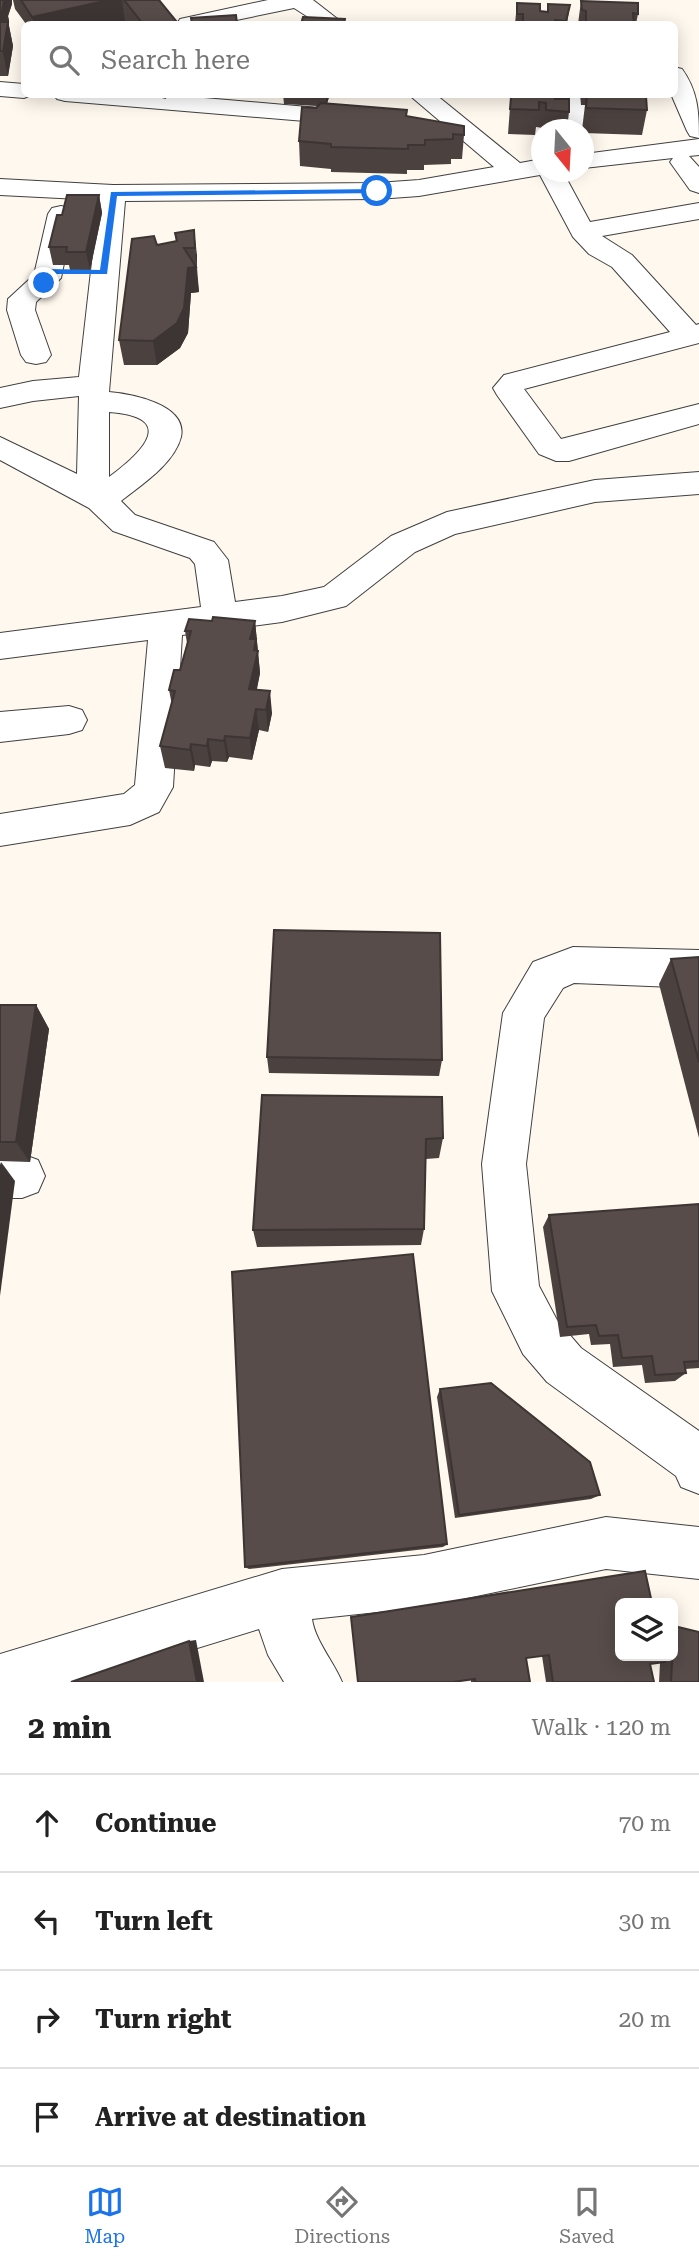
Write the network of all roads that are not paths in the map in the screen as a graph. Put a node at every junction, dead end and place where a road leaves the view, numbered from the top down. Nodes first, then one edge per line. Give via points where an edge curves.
1 (298, 0) edge
2 (183, 21) edge
3 (329, 21) edge
4 (678, 83) edge
5 (0, 89) edge
6 (21, 91) edge
7 (113, 98) edge
8 (424, 98) edge
9 (577, 98) edge
10 (578, 119) edge
11 (375, 120) edge
12 (416, 123) edge
13 (456, 127) junction
14 (699, 131) edge
15 (691, 155) edge
16 (594, 160) edge
17 (531, 168) edge
18 (513, 170) junction
19 (556, 182) edge
20 (699, 185) edge
21 (0, 187) edge
22 (113, 193) junction
23 (699, 211) edge
24 (61, 214) edge
25 (582, 231) junction
26 (49, 271) junction
27 (104, 272) junction
28 (694, 335) edge
29 (36, 355) dead end
30 (93, 394) junction
31 (0, 398) edge
32 (699, 414) edge
33 (0, 447) edge
34 (699, 483) edge
35 (100, 500) junction
36 (220, 617) junction
37 (166, 624) junction
38 (0, 646) edge
39 (69, 720) dead end
40 (0, 727) edge
41 (0, 830) edge
42 (699, 969) edge
43 (698, 1459) edge
44 (699, 1553) edge
45 (282, 1596) junction
46 (11, 1680) edge
47 (315, 1682) edge

1 - 2 street
1 - 3 street
4 - 14 street
5 - 6 street
7 - 11 street
8 - 13 street
9 - 10 street
12 - 13 street
13 - 18 street
15 - 16 street
15 - 20 street
17 - 18 street
18 - 22 street via 377,191
19 - 25 street
21 - 22 street
22 - 27 street
23 - 25 street
24 - 26 street
25 - 28 street via 622,261
26 - 27 street
26 - 29 street via 44,283 22,299 21,310
27 - 30 street
28 - 32 street via 514,382 508,388 556,450
30 - 31 street
30 - 35 street via 93,476
30 - 35 street via 150,411 163,420 167,430 164,443 149,461
33 - 35 street
34 - 36 street via 595,492 447,524 403,544 334,597
35 - 36 street via 124,523 202,550 211,560
36 - 37 street
37 - 38 street
37 - 41 street via 154,787 146,801 130,809
39 - 40 street
42 - 43 street via 573,965 548,975 524,1013 504,1164 516,1291 540,1337 564,1365
44 - 45 street via 606,1543 424,1581
45 - 46 street
45 - 47 street via 287,1636

